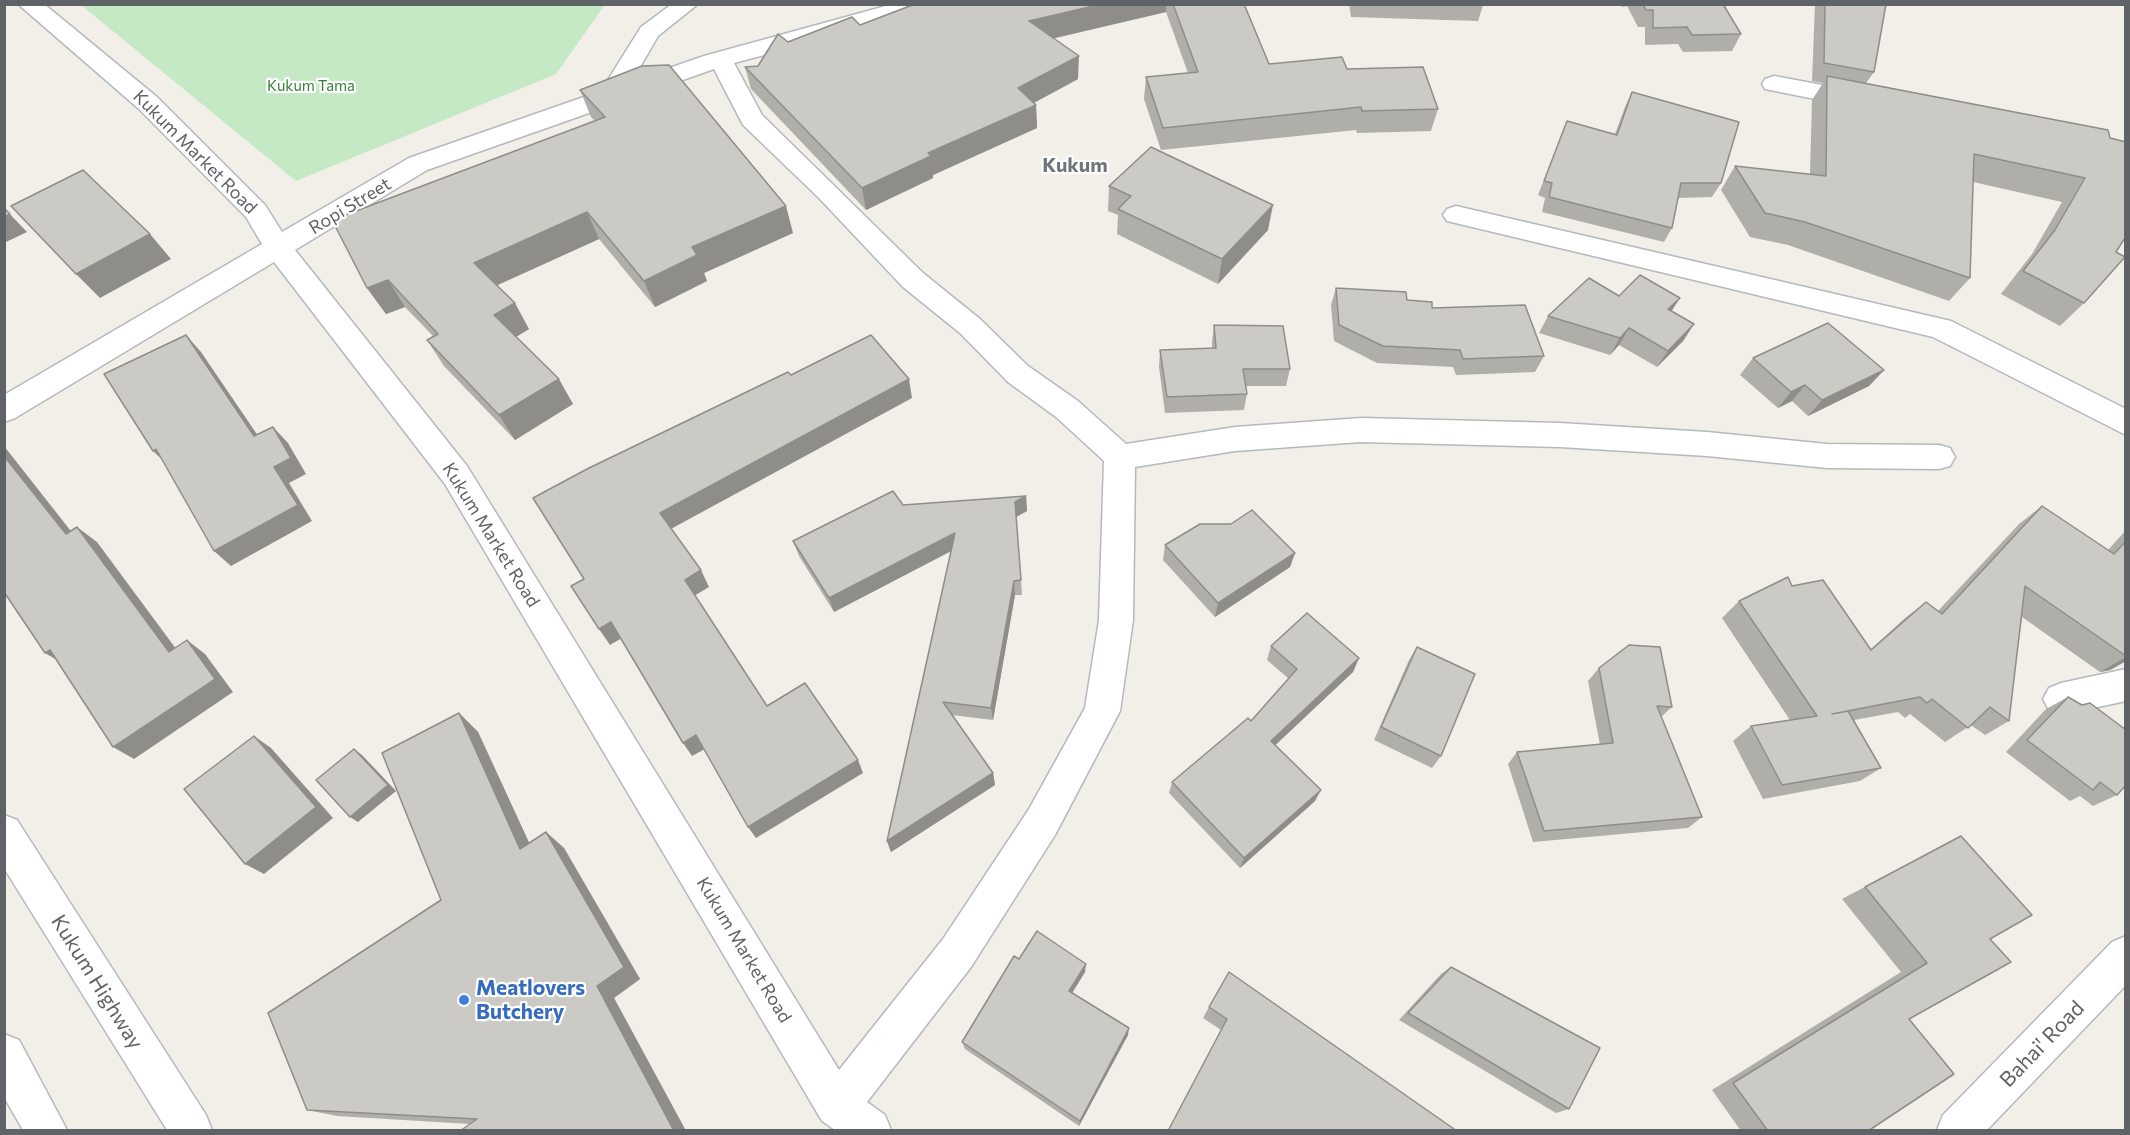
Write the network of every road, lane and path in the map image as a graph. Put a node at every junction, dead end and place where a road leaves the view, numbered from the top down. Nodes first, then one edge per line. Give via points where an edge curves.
1 (29, 4) edge
2 (687, 4) edge
3 (915, 4) edge
4 (721, 60) junction
5 (1774, 84) dead end
6 (610, 97) junction
7 (1879, 103) edge
8 (1456, 214) dead end
9 (279, 249) junction
10 (4, 410) edge
11 (2126, 423) edge
12 (1120, 457) junction
13 (1939, 457) dead end
14 (2126, 686) edge
15 (2061, 699) dead end
16 (4, 833) edge
17 (2126, 956) edge
18 (4, 1055) edge
19 (837, 1106) junction
20 (46, 1131) edge
21 (191, 1131) edge
22 (870, 1131) edge
23 (1958, 1131) edge

1 - 9 street, Kukum Market Road via 148,103 256,211
2 - 6 street via 649,32
3 - 4 street, Ropi Street
4 - 6 street, Ropi Street
4 - 12 street via 752,119 913,280 970,326 1018,374 1068,409
5 - 7 street
6 - 9 street, Ropi Street via 418,165
8 - 11 street via 1941,328
9 - 10 street, Ropi Street
9 - 19 street, Kukum Market Road via 456,475
12 - 13 street via 1235,439 1361,430 1560,435 1827,456
12 - 19 street via 1116,620 1102,711 1042,822 957,954
14 - 15 street
16 - 21 street, Kukum Highway
17 - 23 street, Bahai' Road
18 - 20 street
19 - 22 street, Kukum Market Road

